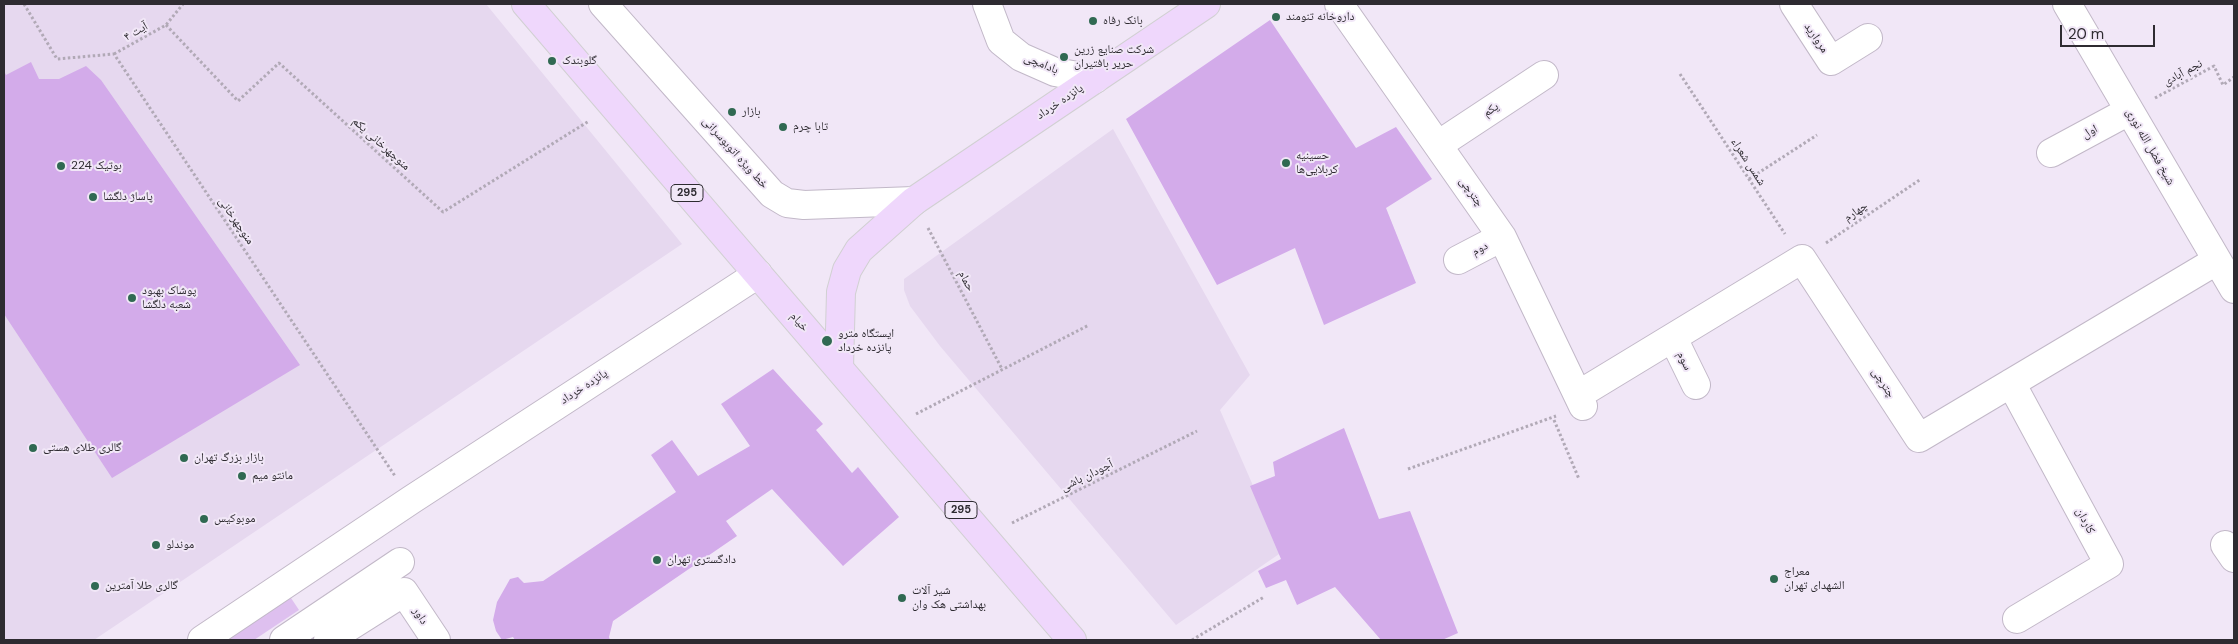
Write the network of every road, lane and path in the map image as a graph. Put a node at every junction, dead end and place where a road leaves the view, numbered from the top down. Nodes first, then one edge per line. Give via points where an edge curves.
1 (24, 4) edge
2 (183, 4) edge
3 (526, 4) edge
4 (603, 4) edge
5 (987, 4) edge
6 (1206, 4) edge
7 (1339, 4) edge
8 (1794, 4) edge
9 (2067, 4) edge
10 (166, 24) junction
11 (1868, 38) dead end
12 (114, 54) junction
13 (1680, 74) dead end
14 (1544, 75) dead end
15 (2234, 77) edge
16 (1095, 79) junction
17 (613, 107) junction
18 (2129, 112) junction
19 (1817, 135) dead end
20 (1438, 145) junction
21 (2051, 153) dead end
22 (1748, 179) junction
23 (1921, 179) dead end
24 (914, 201) junction
25 (1502, 237) junction
26 (1802, 259) junction
27 (1458, 260) dead end
28 (2227, 273) edge
29 (758, 274) junction
30 (1088, 325) dead end
31 (1673, 338) junction
32 (839, 368) junction
33 (1002, 369) junction
34 (2011, 383) junction
35 (1696, 385) dead end
36 (1580, 400) junction
37 (1553, 417) junction
38 (890, 427) junction
39 (1197, 431) dead end
40 (1408, 469) dead end
41 (1579, 479) dead end
42 (411, 500) junction
43 (984, 537) junction
44 (400, 562) dead end
45 (1264, 598) dead end
46 (2017, 619) dead end
47 (202, 640) edge
48 (284, 640) edge
49 (328, 640) edge
50 (436, 640) edge
51 (1072, 640) edge
52 (1192, 640) edge

1 - 12 path via 57,59
2 - 10 path, آیت ۴
3 - 17 main road, خیام / 295
4 - 24 street, خط ویژه اتوبوسرانی via 772,194 788,203 804,205
5 - 16 street, بادامچی via 1001,42 1021,57 1055,72
6 - 16 main road, پانزده خرداد
7 - 20 street, چترچی
8 - 11 street, مروارید via 1831,61
9 - 18 street, شیخ فضل الله نوری
10 - 12 path, آیت ۴
10 - 17 path, منوچهرخانی یکم via 238,101 279,63 443,212
12 - 42 path, منوچهرخانی
13 - 22 path, شمس شعراء
14 - 20 street, یکم
15 - 18 path, نجم آبادی via 2222,85 2214,66
16 - 24 main road, پانزده خرداد
17 - 29 main road, خیام / 295
18 - 21 street, اول
18 - 28 street, شیخ فضل الله نوری
19 - 22 path
20 - 25 street, چترچی
22 - 26 path, شمس شعراء
23 - 26 path, چهارم
24 - 32 main road, پانزده خرداد via 859,250 847,270 841,292
24 - 33 path, حمام
25 - 27 street, دوم
25 - 36 street, چترچی
26 - 31 street
26 - 34 street, چترچی via 1919,438
28 - 34 street, چترچی
29 - 32 main road, خیام / 295
29 - 42 street, پانزده خرداد
30 - 33 path
31 - 35 street, سوم
31 - 36 street
32 - 38 main road, خیام / 295
33 - 38 path
34 - 46 street, کاردان via 2109,564
36 - 37 path
37 - 40 path
37 - 41 path
38 - 43 main road, خیام / 295
39 - 43 path, آجودان باشی
42 - 47 street, پانزده خرداد
43 - 51 main road, خیام / 295
44 - 48 street
45 - 52 path
49 - 50 street, داور via 404,592

